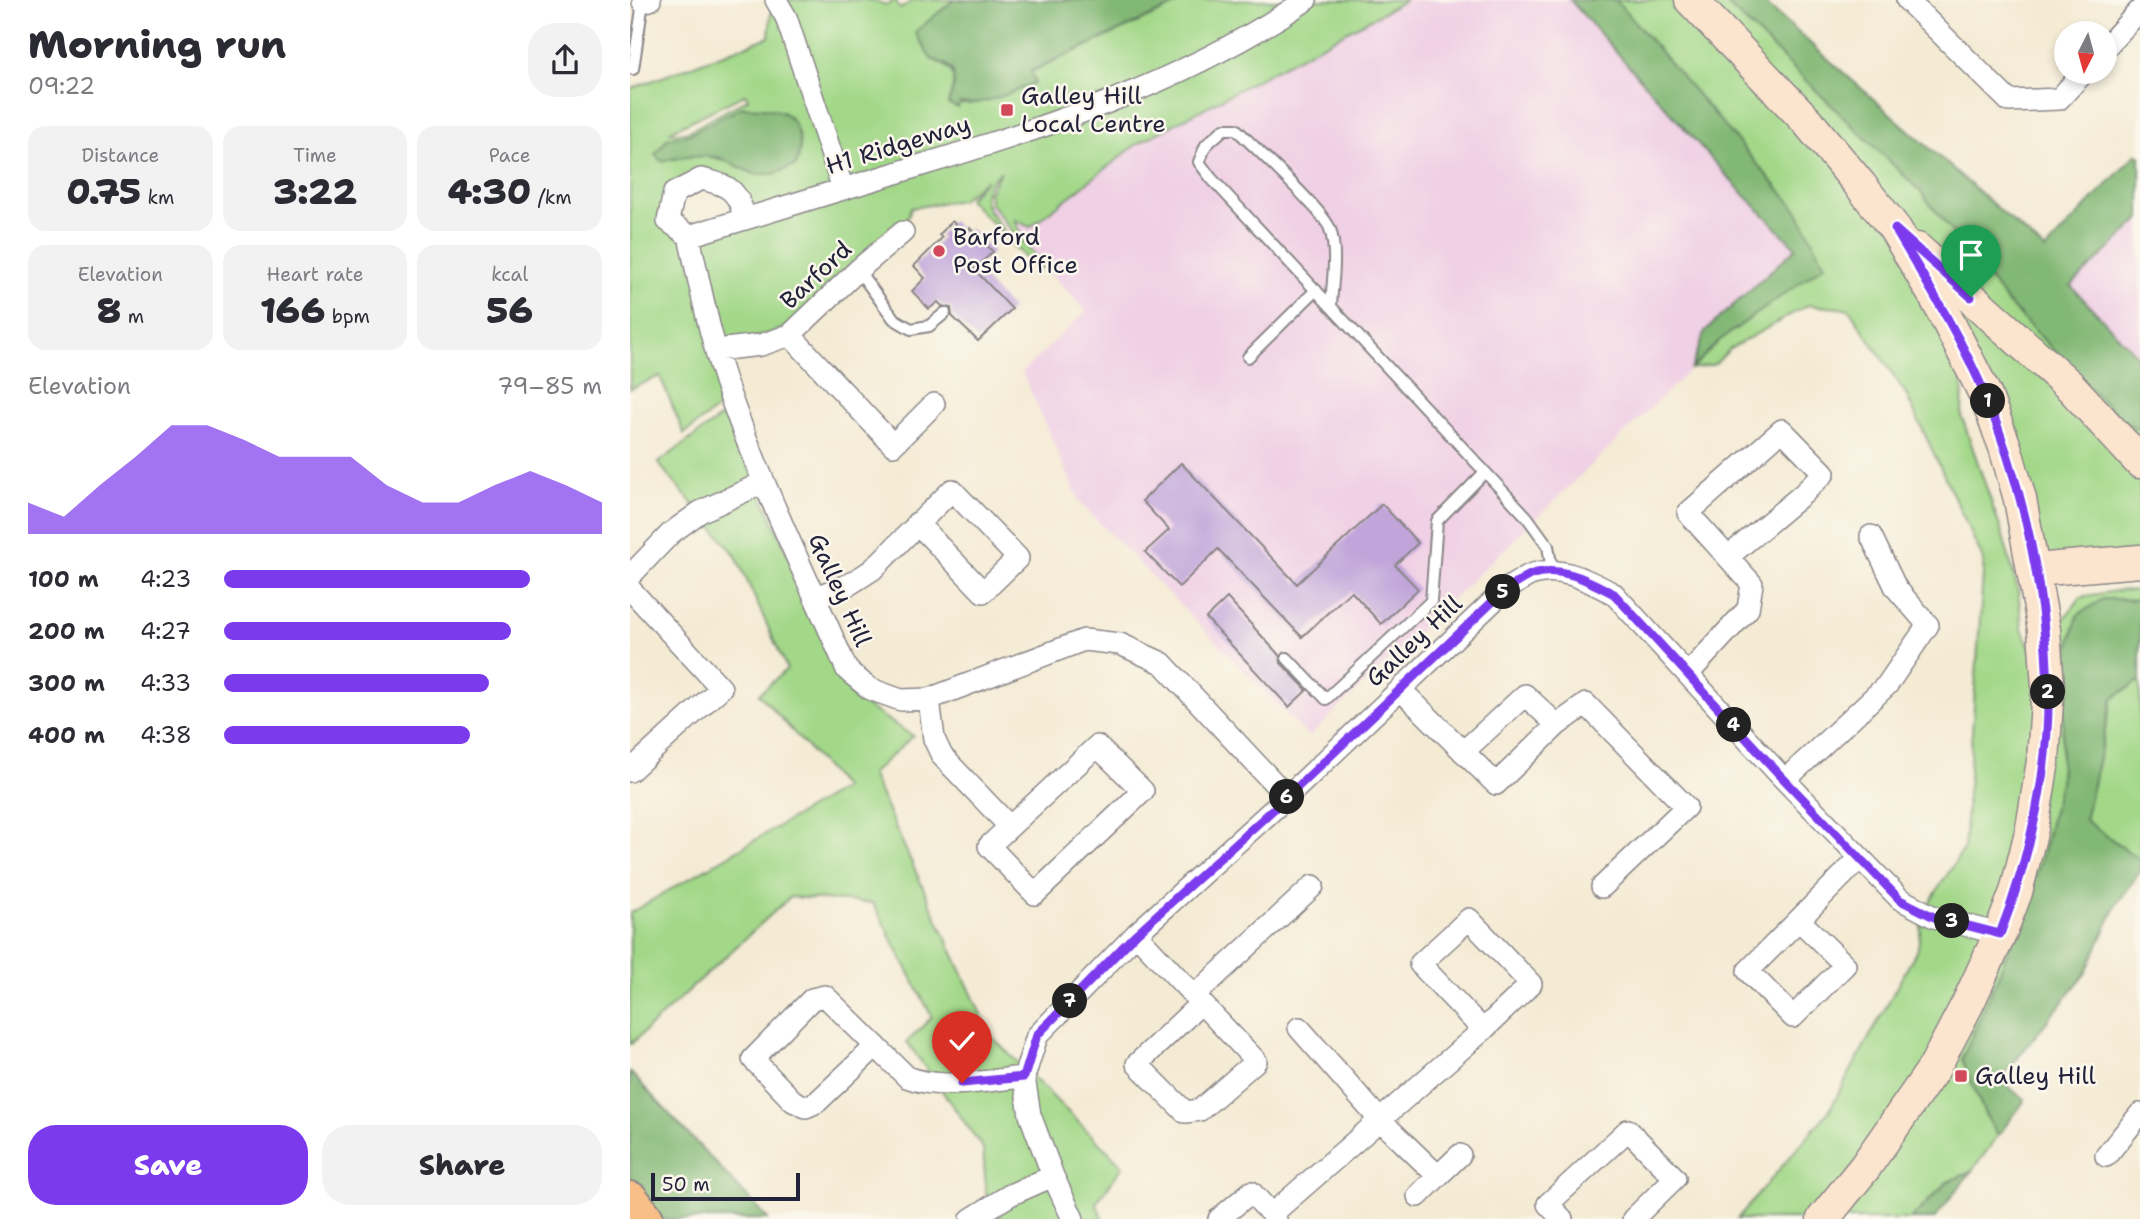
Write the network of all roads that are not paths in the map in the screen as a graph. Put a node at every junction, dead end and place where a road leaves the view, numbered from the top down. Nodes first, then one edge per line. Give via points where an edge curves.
1 (776, 0) edge
2 (1306, 0) edge
3 (1691, 0) edge
4 (1907, 0) edge
5 (646, 1) edge
6 (2140, 10) edge
7 (2118, 34) edge
8 (633, 69) dead end
9 (2073, 84) edge
10 (843, 190) junction
11 (745, 219) junction
12 (1895, 229) junction
13 (903, 232) dead end
14 (689, 236) junction
15 (858, 270) junction
16 (1315, 290) junction
17 (1331, 306) junction
18 (945, 313) dead end
19 (790, 335) junction
20 (716, 350) junction
21 (1248, 357) dead end
22 (934, 404) dead end
23 (2140, 462) edge
24 (1485, 472) junction
25 (764, 482) junction
26 (917, 523) junction
27 (1871, 536) dead end
28 (1729, 556) junction
29 (2140, 561) edge
30 (1552, 570) junction
31 (630, 576) edge
32 (2036, 580) junction
33 (2140, 583) edge
34 (630, 590) edge
35 (815, 597) junction
36 (1287, 658) dead end
37 (1688, 674) junction
38 (1401, 690) junction
39 (929, 699) junction
40 (1557, 725) junction
41 (1463, 752) junction
42 (630, 771) edge
43 (1785, 780) junction
44 (1287, 797) junction
45 (1009, 826) junction
46 (1860, 858) junction
47 (1313, 886) dead end
48 (1602, 887) dead end
49 (1799, 919) junction
50 (1136, 934) junction
51 (2000, 934) junction
52 (1197, 1000) junction
53 (1299, 1028) dead end
54 (1483, 1030) junction
55 (876, 1046) junction
56 (1024, 1077) junction
57 (2140, 1114) edge
58 (1379, 1119) junction
59 (1460, 1155) dead end
60 (2106, 1156) dead end
61 (1053, 1175) junction
62 (1438, 1176) junction
63 (1419, 1196) dead end
64 (630, 1201) edge
65 (1274, 1217) edge
66 (644, 1219) edge
67 (971, 1219) edge
68 (1073, 1219) edge
69 (1219, 1219) edge
70 (1562, 1219) edge
71 (1633, 1219) edge
72 (1823, 1219) edge

1 - 10 street via 786,17
2 - 10 street, H1 Ridgeway via 1263,29 1133,93 1008,139
3 - 12 street via 1807,121
4 - 9 street via 2009,101 2059,99
5 - 8 lane
6 - 7 street
10 - 11 street, H1 Ridgeway
11 - 14 street, H1 Ridgeway
11 - 14 street via 741,200 725,185 701,179 674,193 668,221
12 - 23 street via 2039,356
12 - 32 street via 1985,394 2020,499
13 - 15 street, Barford
14 - 20 street, Galley Hill
15 - 18 lane via 894,319 911,329 929,326
15 - 19 street, Barford
16 - 17 lane
16 - 17 lane via 1199,162 1206,145 1224,130 1236,129 1330,228
16 - 21 lane
17 - 24 lane
19 - 20 street, Barford via 761,345
19 - 22 street via 893,445
20 - 25 street, Galley Hill
24 - 30 lane via 1548,546
24 - 36 lane via 1437,521 1431,601 1325,699
25 - 31 street via 690,519
25 - 35 street, Galley Hill
26 - 26 street via 952,490 1018,558 983,592
26 - 35 street via 872,570
27 - 43 street via 1896,587 1928,625 1886,685
28 - 28 street via 1688,513 1782,430 1824,473
28 - 37 street via 1752,584 1748,609
29 - 32 street
30 - 37 street via 1614,594
30 - 38 street, Galley Hill via 1506,589
32 - 33 street
32 - 51 street via 2048,687 2043,761 2029,841
34 - 42 street via 721,688
35 - 39 street, Galley Hill via 846,670 880,693 901,700
37 - 43 street
38 - 41 street
38 - 44 street, Galley Hill
39 - 44 street, Galley Hill via 1084,640 1120,645 1161,663
39 - 45 street via 934,738 942,756
40 - 41 street via 1525,695
40 - 41 street via 1496,784
40 - 48 street via 1586,704 1686,807
43 - 46 street
44 - 50 street, Galley Hill
45 - 45 street via 989,846 1035,894 1143,791 1097,746
46 - 49 street
46 - 51 street via 1900,900 1934,917
47 - 52 street
49 - 49 street via 1748,971 1793,1017 1845,965
50 - 52 street
50 - 56 street, Galley Hill via 1037,1035
51 - 72 street via 1934,1068
52 - 52 street via 1256,1061 1200,1110 1185,1112 1137,1064
53 - 58 street
54 - 54 street via 1420,964 1469,919 1531,984
54 - 58 street
55 - 55 street via 825,996 811,999 753,1059 793,1101 806,1107
55 - 56 street via 907,1077 918,1081
56 - 61 street, Galley Hill via 1030,1115
57 - 60 street
58 - 62 street
58 - 65 street
59 - 62 street
61 - 67 street
61 - 68 street, Galley Hill
62 - 63 street
64 - 66 highway
65 - 69 street via 1251,1192
70 - 71 street via 1548,1204 1628,1130 1675,1178

